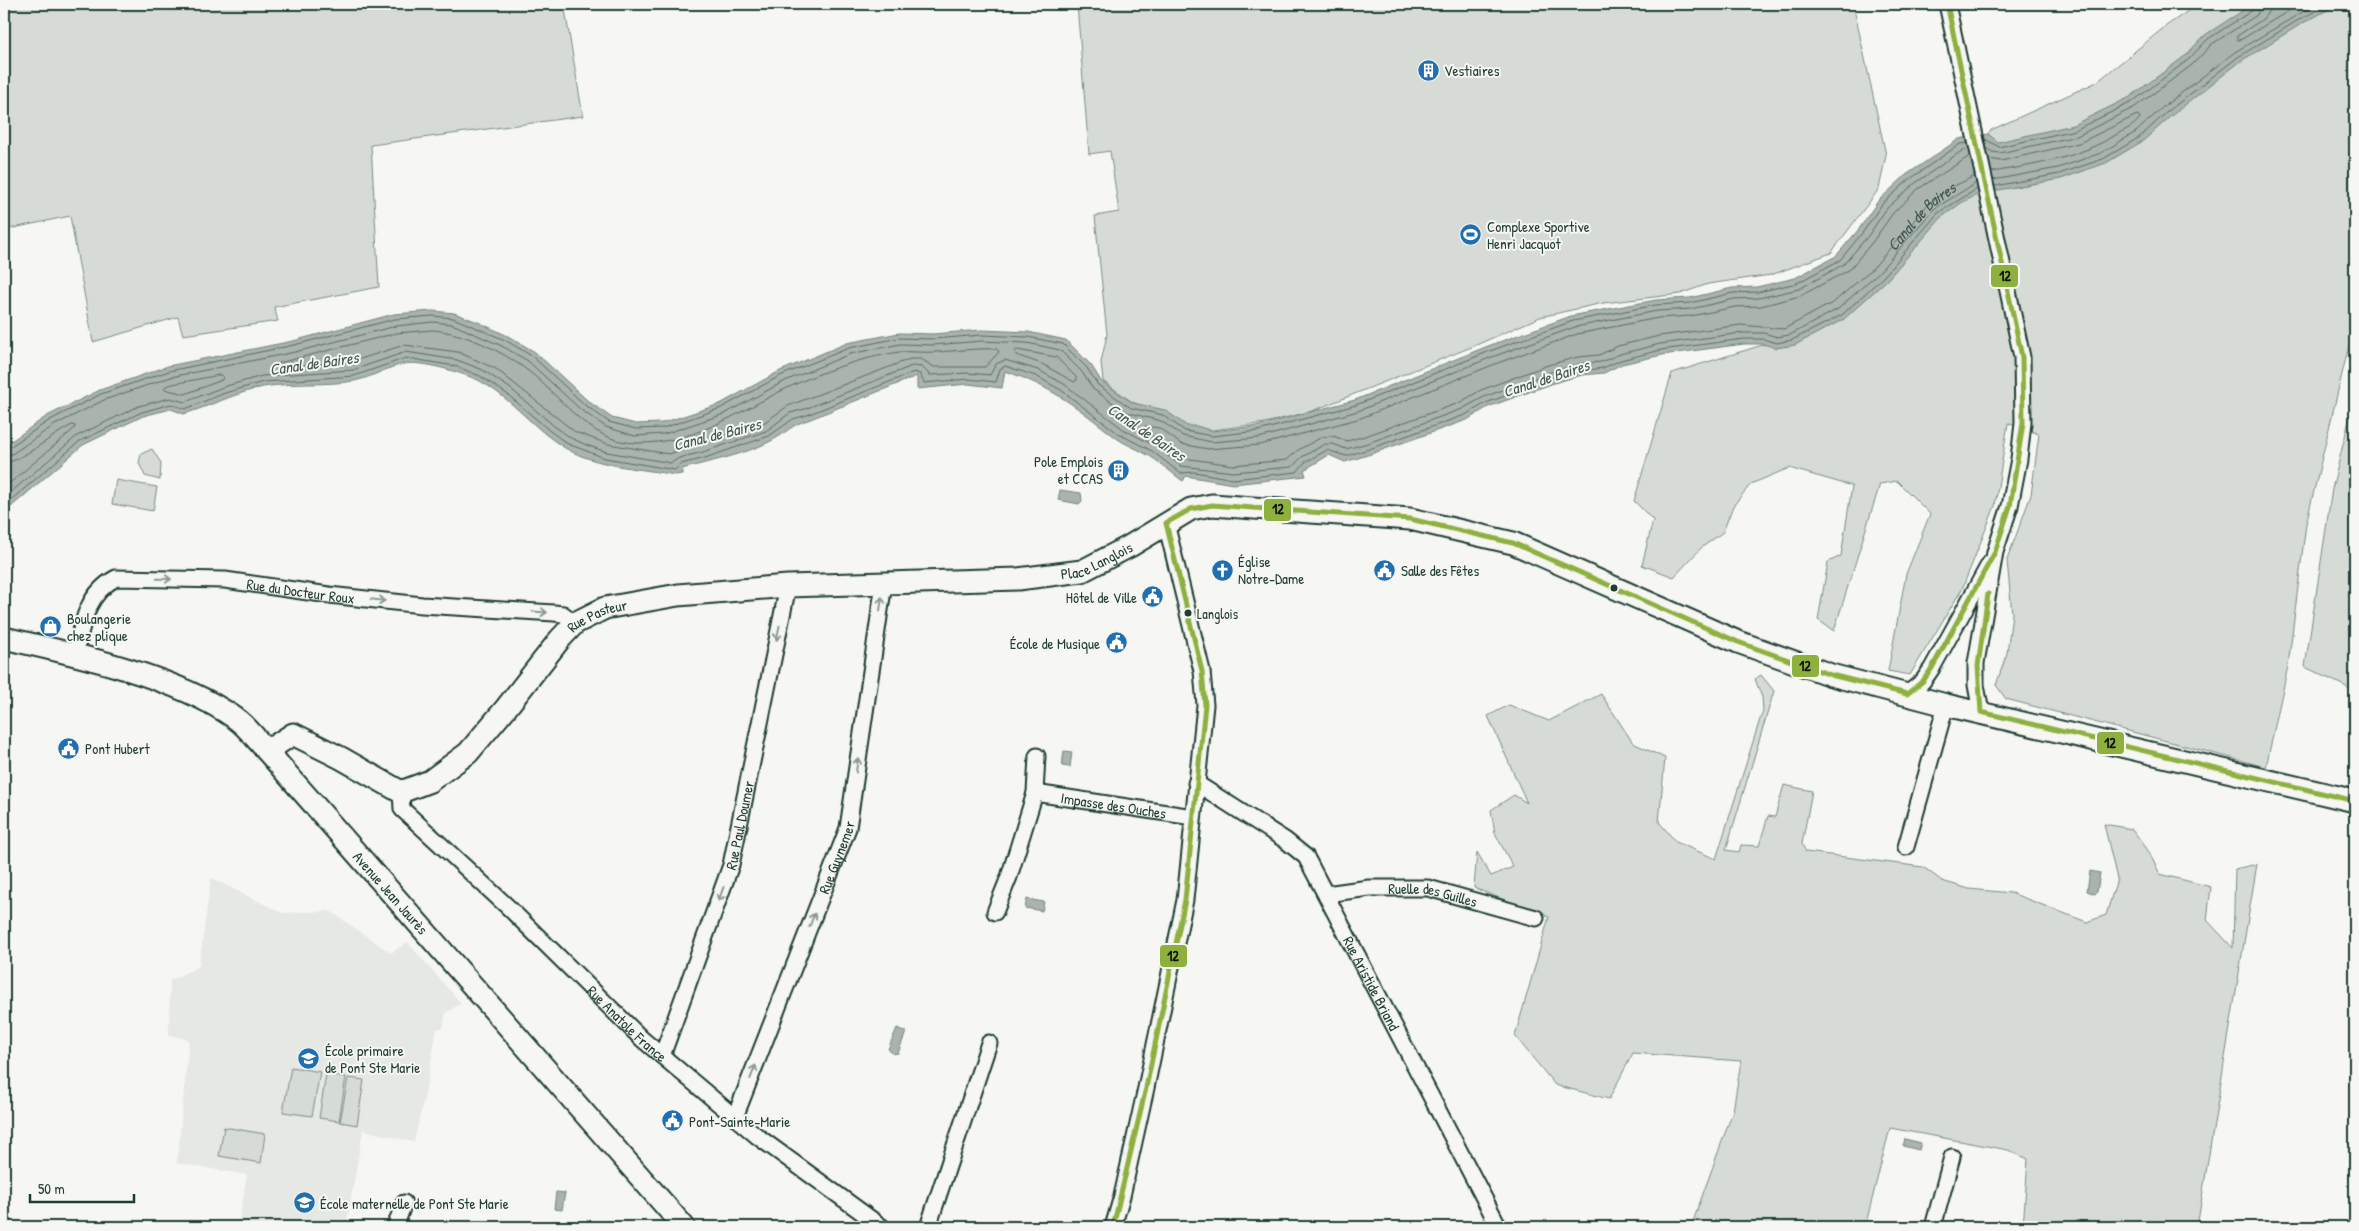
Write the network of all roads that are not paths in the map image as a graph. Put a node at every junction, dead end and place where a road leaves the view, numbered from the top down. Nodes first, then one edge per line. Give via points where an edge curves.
1 (1947, 4) edge
2 (1166, 522) junction
3 (1995, 552) junction
4 (1018, 580) joint
5 (884, 583) junction
6 (788, 586) junction
7 (575, 624) junction
8 (4, 638) edge
9 (4, 646) edge
10 (39, 646) junction
11 (75, 656) junction
12 (1907, 694) junction
13 (1946, 705) junction
14 (1981, 712) junction
15 (267, 751) junction
16 (1037, 756) dead end
17 (1196, 783) junction
18 (401, 792) junction
19 (1035, 793) junction
20 (2355, 801) edge
21 (1193, 816) junction
22 (1906, 847) dead end
23 (1326, 894) junction
24 (995, 912) dead end
25 (1536, 918) dead end
26 (989, 1043) dead end
27 (662, 1056) junction
28 (735, 1117) junction
29 (1952, 1157) dead end
30 (404, 1203) dead end
31 (395, 1227) edge
32 (684, 1227) edge
33 (882, 1227) edge
34 (928, 1227) edge
35 (1113, 1227) edge
36 (1499, 1227) edge
37 (1933, 1227) edge

1 - 3 street via 2022,357 2020,459 2010,506
2 - 4 main road, Place Langlois via 1130,546 1082,571
2 - 12 main road, Place Langlois via 1191,509 1249,507 1396,517 1513,543 1738,642 1831,675
2 - 17 street via 1202,671 1205,705
3 - 12 street via 1932,668 1923,682
3 - 14 street via 1976,663
4 - 5 main road, Rue Pasteur
5 - 6 main road, Rue Pasteur
28 -> 5 street, Rue Guynemer via 848,828
6 - 7 main road, Rue Pasteur via 660,598 605,608
6 -> 27 street, Rue Paul Doumer via 731,865
11 -> 7 street, Rue du Docteur Roux via 90,604 104,584 116,578 225,580 422,605 563,614
7 - 18 main road, Rue Pasteur via 468,753 430,781
8 - 10 main road, Avenue Jean Jaurès
9 - 10 main road, Avenue Jean Jaurès
10 - 11 main road, Avenue Jean Jaurès
11 - 15 main road, Avenue Jean Jaurès via 152,678 206,700 237,719
12 - 13 main road
13 - 14 main road
13 - 22 street
14 - 20 main road
15 - 18 main road via 293,734
15 - 32 main road, Avenue Jean Jaurès
16 - 19 street
17 - 21 street
17 - 23 street, Rue Aristide Briand via 1297,848 1306,857
18 - 27 street, Rue Anatole France via 402,809
19 - 21 street, Impasse des Ouches
19 - 24 street
21 - 35 street via 1185,900
23 - 25 street, Ruelle des Guilles via 1369,888 1428,888
23 - 36 street, Rue Aristide Briand
26 - 34 street
27 - 28 street, Rue Anatole France
28 - 33 street, Rue Anatole France
29 - 37 street
30 - 31 street

